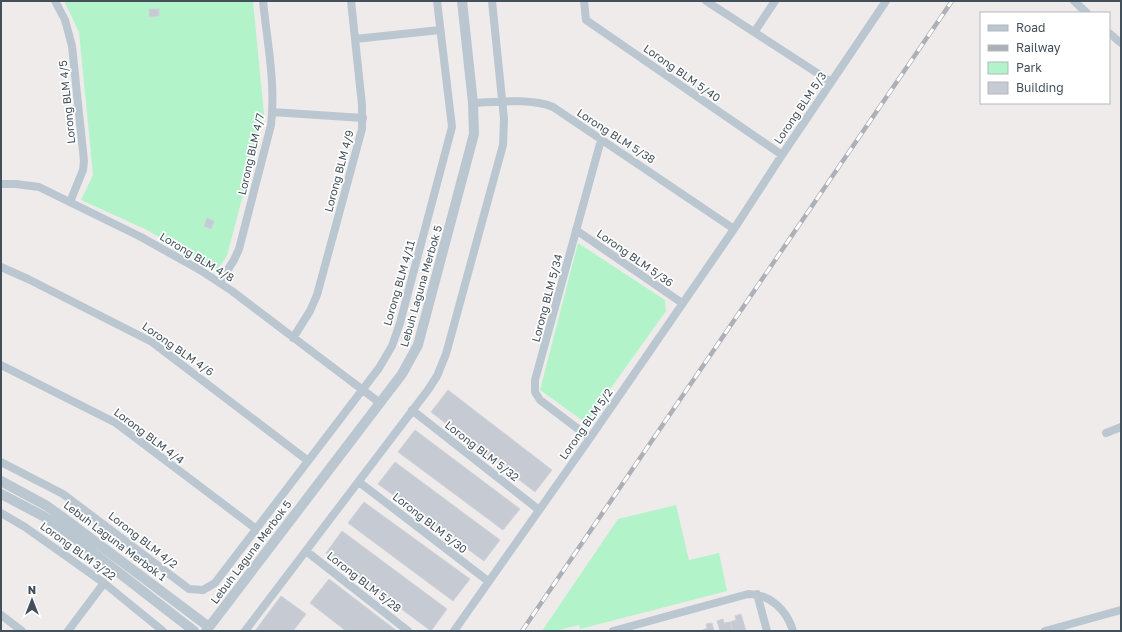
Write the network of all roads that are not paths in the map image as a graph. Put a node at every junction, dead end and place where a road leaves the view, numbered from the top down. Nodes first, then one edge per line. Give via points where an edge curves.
1 (55, 1) edge
2 (263, 1) edge
3 (351, 1) edge
4 (437, 1) edge
5 (462, 1) edge
6 (492, 1) edge
7 (584, 1) edge
8 (706, 1) edge
9 (775, 1) edge
10 (886, 1) edge
11 (1074, 1) edge
12 (1086, 12) edge
13 (440, 30) junction
14 (755, 31) junction
15 (1110, 34) edge
16 (355, 39) junction
17 (1121, 43) edge
18 (832, 82) junction
19 (502, 101) junction
20 (473, 103) junction
21 (272, 112) junction
22 (363, 118) junction
23 (601, 140) junction
24 (782, 155) junction
25 (1, 184) edge
26 (70, 202) junction
27 (734, 229) junction
28 (576, 230) junction
29 (1, 267) edge
30 (220, 282) junction
31 (682, 303) junction
32 (293, 338) junction
33 (1, 365) edge
34 (362, 390) junction
35 (380, 403) junction
36 (412, 410) junction
37 (1121, 427) edge
38 (1106, 433) dead end
39 (590, 438) junction
40 (307, 460) junction
41 (1, 462) edge
42 (1, 482) edge
43 (359, 482) junction
44 (1, 494) edge
45 (539, 510) junction
46 (1, 513) edge
47 (255, 528) junction
48 (306, 551) junction
49 (488, 581) junction
50 (104, 583) junction
51 (757, 594) junction
52 (1121, 610) edge
53 (1, 615) edge
54 (207, 629) edge
55 (22, 631) edge
56 (68, 631) edge
57 (163, 631) edge
58 (194, 631) edge
59 (245, 631) edge
60 (408, 631) edge
61 (454, 631) edge
62 (613, 631) edge
63 (767, 631) edge
64 (794, 631) edge
65 (1045, 631) edge

1 - 26 street, Lorong BLM 4/5 via 65,20 72,46 84,161
2 - 21 street, Lorong BLM 4/7
3 - 16 street, Lorong BLM 4/9
4 - 13 street, Lorong BLM 4/11
5 - 20 street, Lebuh Laguna Merbok 5
6 - 19 street
7 - 24 street, Lorong BLM 5/40 via 586,20
8 - 14 street
9 - 14 street
10 - 18 street, Lorong BLM 5/3
11 - 12 street
13 - 16 street
13 - 34 street, Lorong BLM 4/11 via 452,114 449,142 398,329 379,368
14 - 18 street
15 - 17 street
16 - 22 street, Lorong BLM 4/9
18 - 24 street, Lorong BLM 5/3
19 - 20 street, Lorong BLM 5/38
19 - 23 street, Lorong BLM 5/38 via 548,105
19 - 36 street via 503,145 446,354 438,376
20 - 35 street, Lebuh Laguna Merbok 5 via 474,134 418,345 402,374
21 - 22 street
21 - 30 street, Lorong BLM 4/7 via 271,125 239,249
22 - 32 street, Lorong BLM 4/9 via 317,295
23 - 27 street, Lorong BLM 5/38
23 - 28 street, Lorong BLM 5/34
24 - 27 street, Lorong BLM 5/3
25 - 26 street, Lorong BLM 4/8 via 39,187
26 - 30 street, Lorong BLM 4/8 via 174,255
27 - 31 street, Lorong BLM 5/2
28 - 31 street, Lorong BLM 5/36
28 - 39 street, Lorong BLM 5/34 via 535,380 535,392 540,400
29 - 40 street, Lorong BLM 4/6 via 152,342
30 - 32 street, Lorong BLM 4/8
31 - 39 street, Lorong BLM 5/2
32 - 34 street, Lorong BLM 4/8
33 - 47 street, Lorong BLM 4/4 via 116,423
34 - 35 street, Lorong BLM 4/8
34 - 40 street, Lorong BLM 4/11
35 - 54 street, Lebuh Laguna Merbok 5
36 - 43 street
36 - 45 street, Lorong BLM 5/32
37 - 38 street
39 - 45 street, Lorong BLM 5/2
40 - 47 street, Lorong BLM 4/11
41 - 47 street, Lorong BLM 4/2 via 68,497 189,589 203,590 215,583
42 - 54 street, Lebuh Laguna Merbok 1 via 47,506
43 - 48 street
43 - 49 street, Lorong BLM 5/30
44 - 58 street, Lebuh Laguna Merbok 1 via 60,527
45 - 49 street, Lorong BLM 5/2
46 - 50 street, Lorong BLM 3/22
48 - 59 street
48 - 60 street, Lorong BLM 5/28
49 - 61 street, Lorong BLM 5/2
50 - 56 street
50 - 57 street, Lorong BLM 3/22
51 - 62 street via 748,594
51 - 63 street
51 - 64 street via 776,604
52 - 65 street
53 - 55 street

